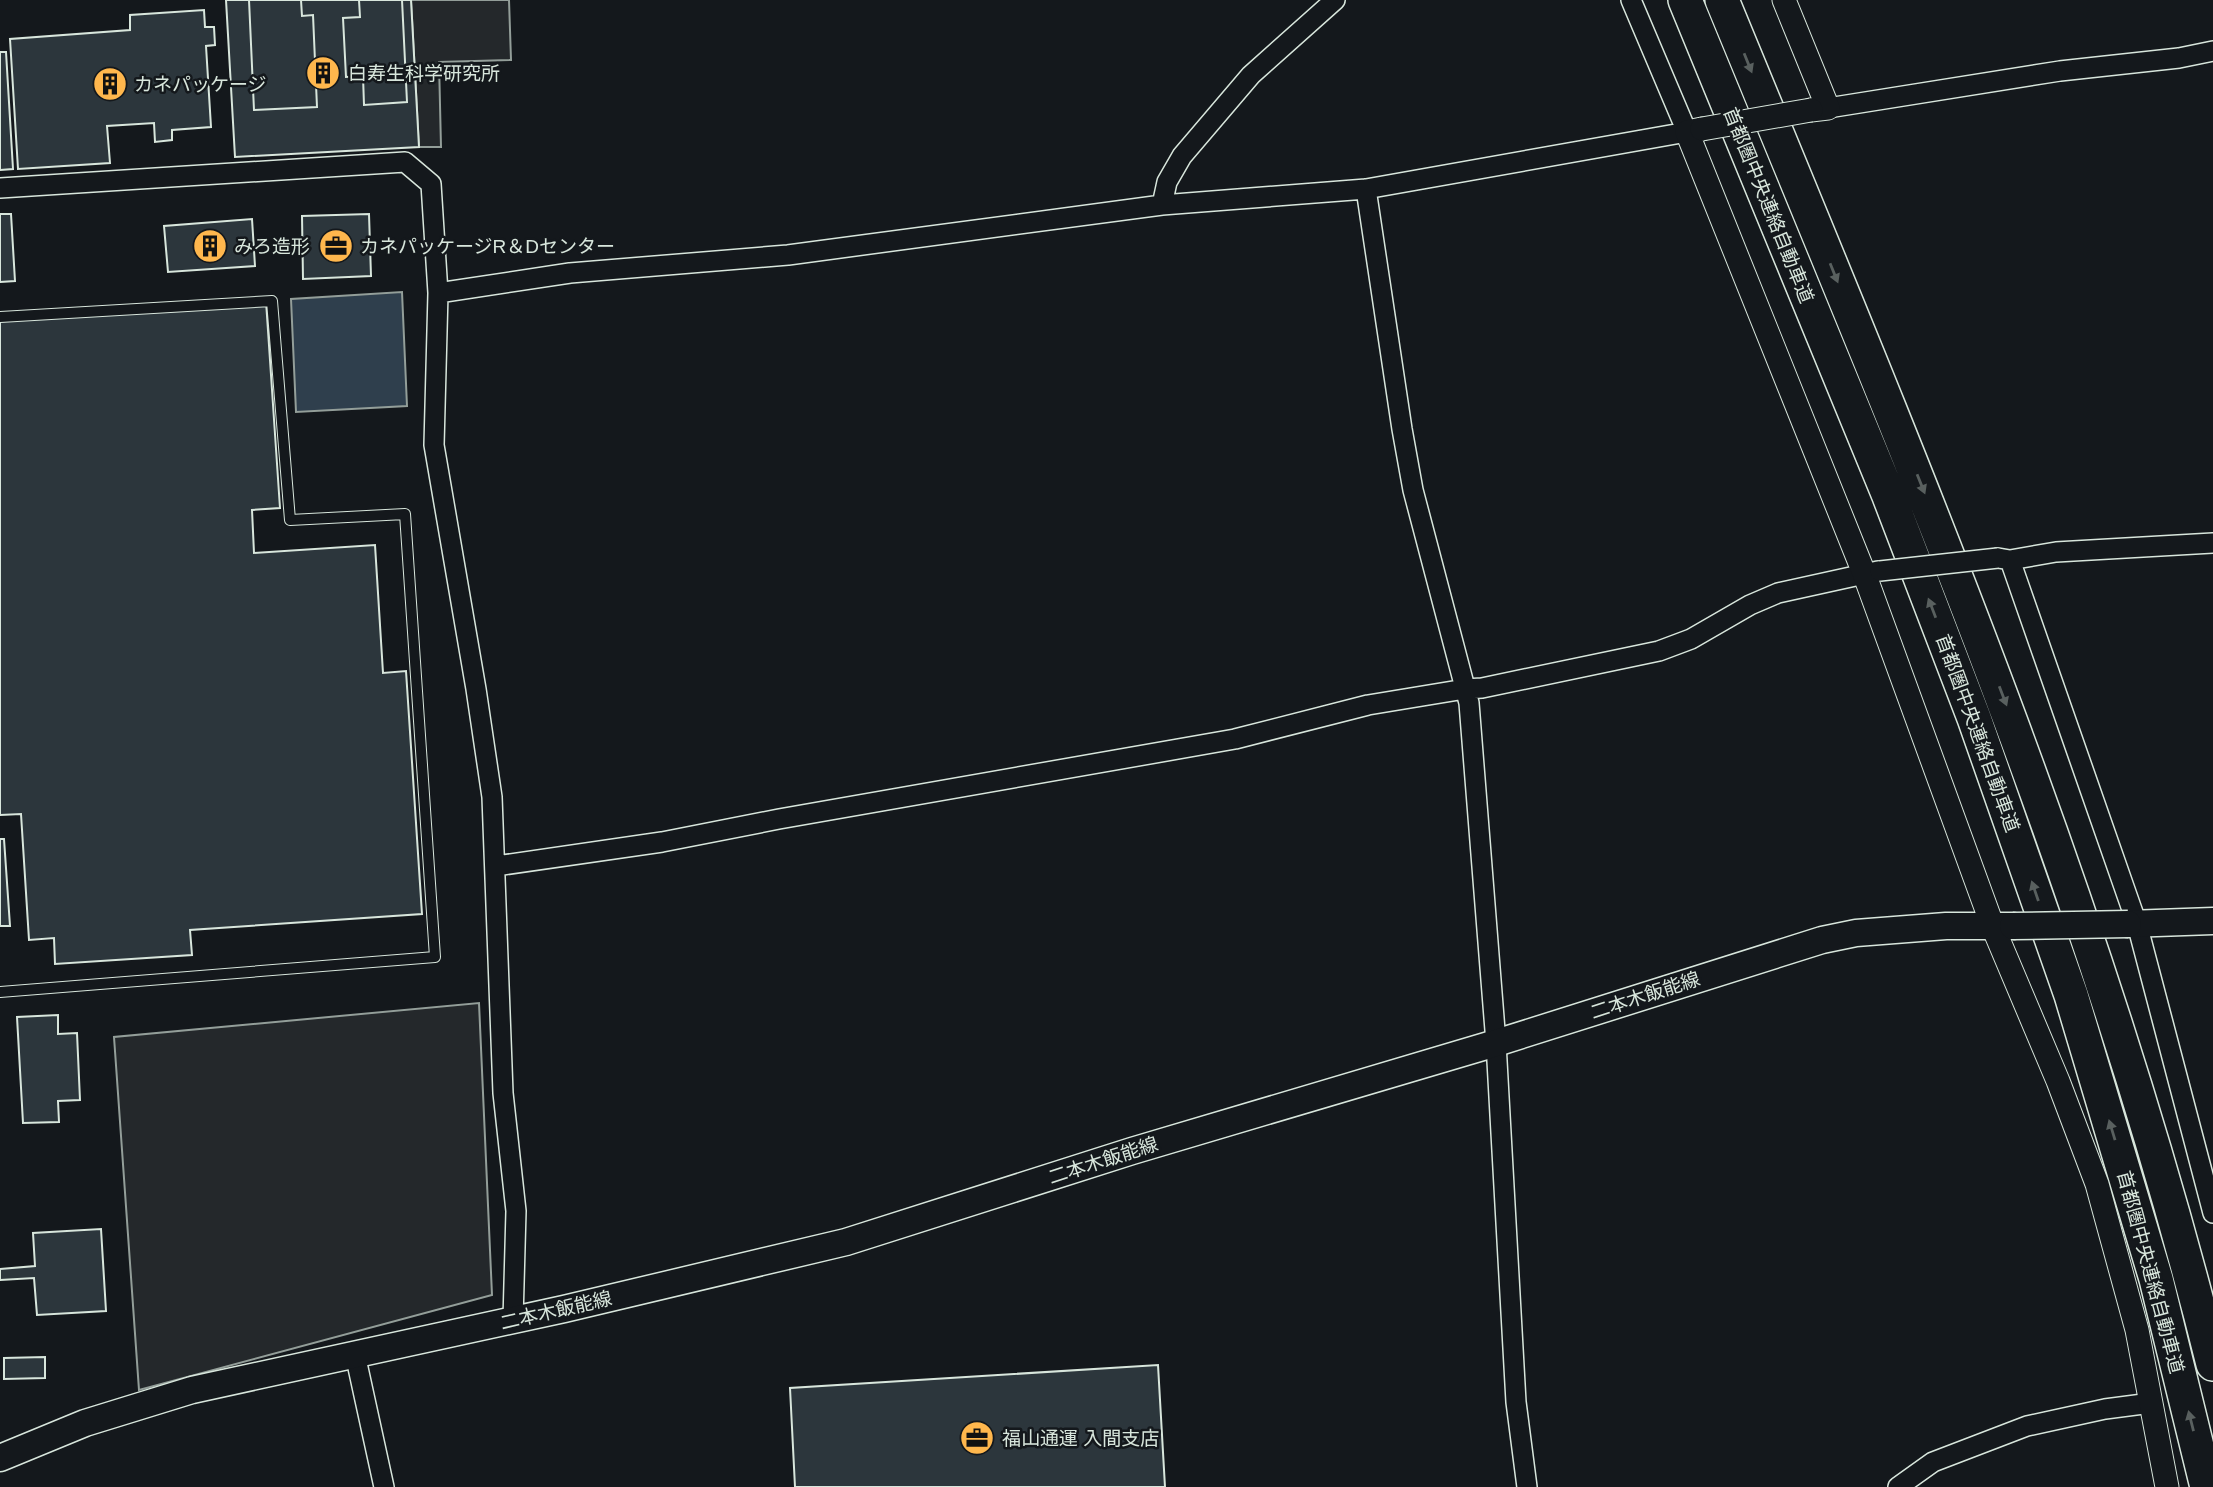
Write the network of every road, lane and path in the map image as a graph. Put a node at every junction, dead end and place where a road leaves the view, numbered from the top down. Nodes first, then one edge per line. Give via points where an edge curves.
1 (1335, 0) edge
2 (1631, 0) edge
3 (1685, 0) edge
4 (1722, 0) edge
5 (1784, 0) edge
6 (2213, 51) edge
7 (1820, 109) junction
8 (1694, 130) junction
9 (0, 188) edge
10 (1366, 189) junction
11 (1162, 205) junction
12 (438, 293) junction
13 (0, 317) edge
14 (2213, 543) edge
15 (2004, 559) junction
16 (1872, 572) junction
17 (1465, 689) junction
18 (496, 866) junction
19 (2213, 921) edge
20 (2133, 924) junction
21 (2003, 927) junction
22 (0, 992) edge
23 (1496, 1043) junction
24 (2213, 1213) edge
25 (513, 1320) junction
26 (355, 1354) junction
27 (2213, 1364) edge
28 (2151, 1404) junction
29 (0, 1458) edge
30 (384, 1487) edge
31 (1527, 1487) edge
32 (1898, 1487) edge
33 (2167, 1487) edge
34 (2207, 1487) edge

1 - 11 street via 1251,75 1182,156 1167,182
2 - 8 street
34 -> 3 highway, 首都圏中央連絡自動車道 via 2156,1279 2071,995 1975,718
4 -> 27 highway, 首都圏中央連絡自動車道 via 1921,483 2008,710 2104,984 2190,1270
5 - 7 street
6 - 7 street
7 - 8 street, bridge
8 - 10 street
8 - 16 street
9 - 12 street via 405,162 431,184
10 - 11 street
10 - 17 street via 1413,490
11 - 12 street via 788,255 570,273
12 - 18 street via 434,445 477,689
13 - 22 lane via 272,301 290,520 405,514 435,957
14 - 15 street
15 - 16 street, bridge
15 - 20 street
16 - 17 street via 1778,593 1660,651
16 - 21 street
17 - 18 street via 1368,705 1235,740 662,842
17 - 23 street
18 - 25 street via 503,1093 516,1211
19 - 20 main road, 二本木飯能線
20 - 21 main road, 二本木飯能線, bridge
20 - 24 street
21 - 23 main road, 二本木飯能線 via 1946,926 1822,940
21 - 28 street via 2097,1184 2137,1329
23 - 25 main road, 二本木飯能線 via 1183,1135 846,1242
23 - 31 street via 1516,1402
25 - 26 main road, 二本木飯能線
26 - 29 main road, 二本木飯能線 via 192,1390 85,1423
26 - 30 street
28 - 32 street via 2027,1426 1933,1462
28 - 33 street

